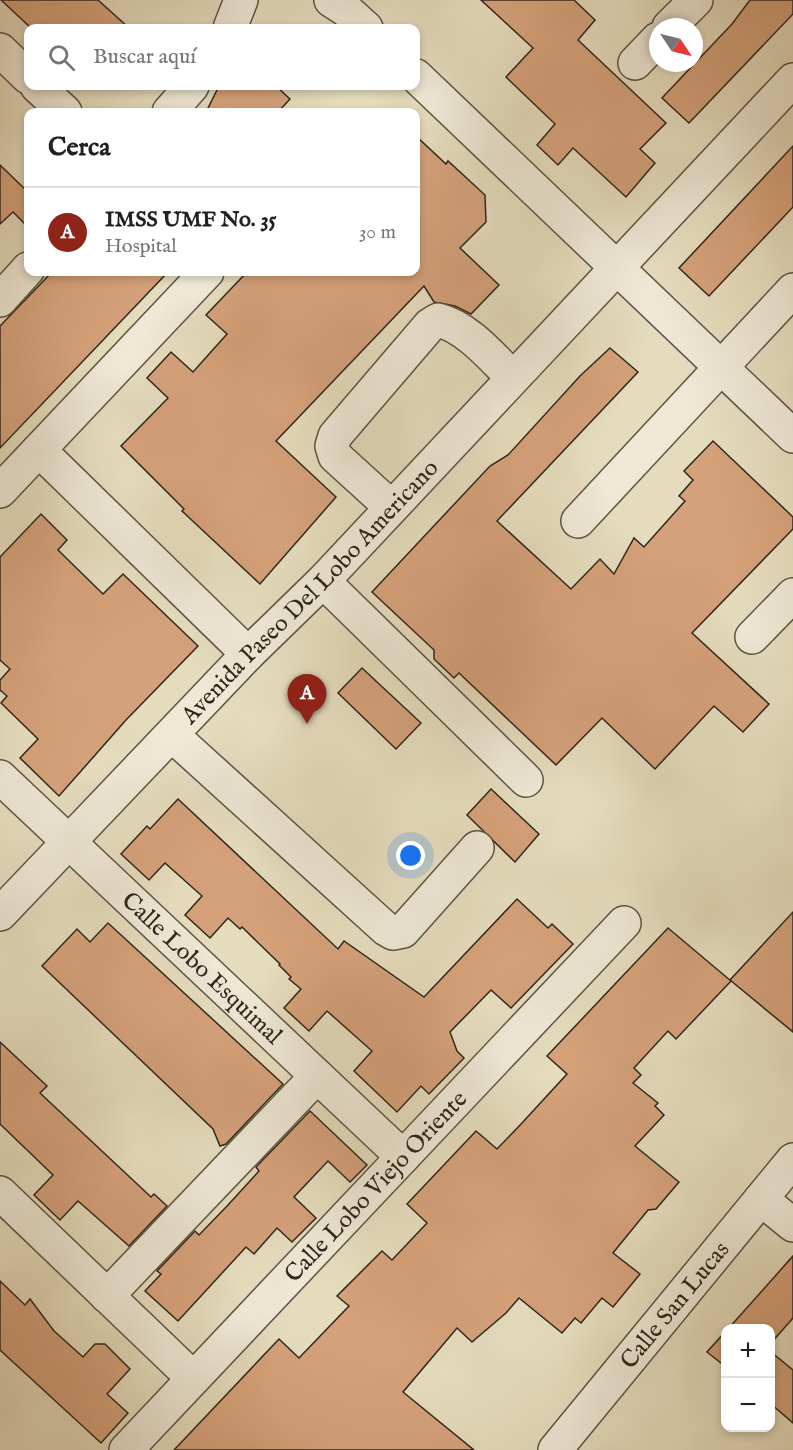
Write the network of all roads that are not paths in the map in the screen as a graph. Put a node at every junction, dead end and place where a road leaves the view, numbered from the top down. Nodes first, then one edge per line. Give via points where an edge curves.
1 (241, 0) edge
2 (331, 0) edge
3 (696, 0) edge
4 (678, 18) edge
5 (232, 24) edge
6 (362, 24) edge
7 (649, 48) edge
8 (0, 50) edge
9 (634, 63) dead end
10 (24, 73) edge
11 (420, 80) edge
12 (793, 80) edge
13 (41, 90) edge
14 (188, 90) edge
15 (61, 108) edge
16 (173, 108) edge
17 (616, 266) junction
18 (24, 273) edge
19 (203, 276) edge
20 (793, 290) edge
21 (0, 300) edge
22 (720, 368) junction
23 (512, 377) junction
24 (793, 436) edge
25 (39, 450) junction
26 (0, 491) edge
27 (392, 507) junction
28 (578, 521) dead end
29 (323, 581) junction
30 (793, 595) edge
31 (752, 637) dead end
32 (248, 654) junction
33 (172, 735) junction
34 (0, 777) edge
35 (526, 780) dead end
36 (69, 842) junction
37 (477, 848) dead end
38 (0, 914) edge
39 (624, 923) dead end
40 (317, 1076) junction
41 (403, 1157) junction
42 (793, 1160) edge
43 (0, 1193) edge
44 (761, 1199) junction
45 (793, 1225) edge
46 (107, 1296) junction
47 (193, 1378) junction
48 (126, 1450) edge
49 (555, 1450) edge

1 - 5 street
2 - 6 street
3 - 4 street
7 - 9 street
8 - 10 street
11 - 17 street
12 - 17 street, Avenida Paseo Del Lobo Americano
13 - 15 street
14 - 16 street
17 - 22 street
17 - 23 street, Avenida Paseo Del Lobo Americano
18 - 21 street
19 - 25 street
20 - 22 street
22 - 24 street
22 - 28 street
23 - 27 street, Avenida Paseo Del Lobo Americano
23 - 27 street via 476,342 445,322 438,320 430,325 335,436 332,446 335,456
25 - 26 street
25 - 32 street
27 - 29 street, Avenida Paseo Del Lobo Americano
29 - 32 street, Avenida Paseo Del Lobo Americano
29 - 35 street
30 - 31 street
32 - 33 street, Avenida Paseo Del Lobo Americano
33 - 36 street, Avenida Paseo Del Lobo Americano
33 - 37 street via 393,933 403,931
34 - 36 street, Calle Lobo Esquimal
36 - 38 street, Avenida Paseo Del Lobo Americano
36 - 40 street, Calle Lobo Esquimal
39 - 41 street, Calle Lobo Viejo Oriente
40 - 41 street, Calle Lobo Esquimal
40 - 46 street
41 - 47 street, Calle Lobo Viejo Oriente
42 - 44 street, Calle San Lucas
43 - 46 street
44 - 45 street
44 - 49 street, Calle San Lucas
46 - 47 street
47 - 48 street, Calle Lobo Viejo Oriente

